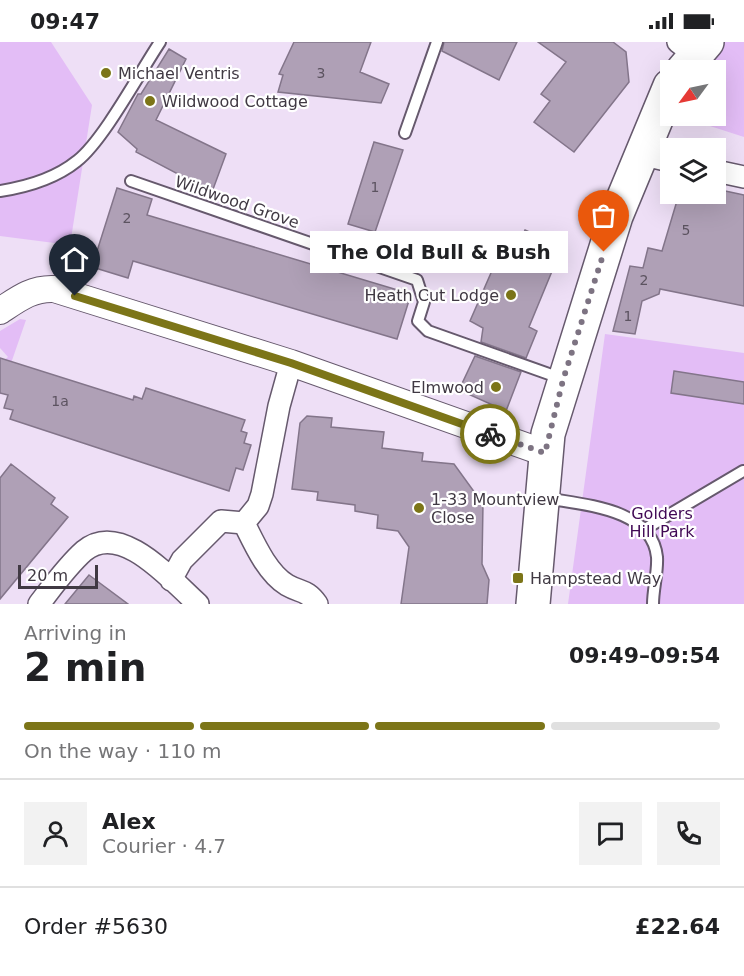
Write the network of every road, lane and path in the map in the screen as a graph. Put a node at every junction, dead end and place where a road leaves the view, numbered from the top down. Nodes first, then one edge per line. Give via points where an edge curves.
1 (160, 42) edge
2 (437, 42) edge
3 (662, 126) edge
4 (405, 134) dead end
5 (655, 157) edge
6 (726, 173) edge
7 (744, 177) edge
8 (130, 181) dead end
9 (0, 191) edge
10 (0, 311) edge
11 (291, 363) junction
12 (563, 380) junction
13 (547, 443) junction
14 (743, 471) edge
15 (542, 497) junction
16 (244, 523) junction
17 (645, 529) junction
18 (171, 580) junction
19 (39, 604) edge
20 (198, 604) edge
21 (317, 604) edge
22 (533, 604) edge
23 (653, 604) edge

1 - 9 lane via 78,161 28,187
2 - 4 lane
3 - 5 main road
5 - 12 main road via 616,216
6 - 7 street
8 - 12 lane, Wildwood Grove via 417,280 424,302 418,321 428,331
10 - 11 street via 28,292 54,289
11 - 13 street
11 - 16 street via 262,494
12 - 13 main road
13 - 15 main road
14 - 17 lane
15 - 17 lane via 623,515
15 - 22 main road
16 - 18 street via 221,520 182,560
16 - 21 street via 257,549 285,584 309,592
17 - 23 lane via 657,556
18 - 19 street via 128,545 107,540 86,549
18 - 20 street

